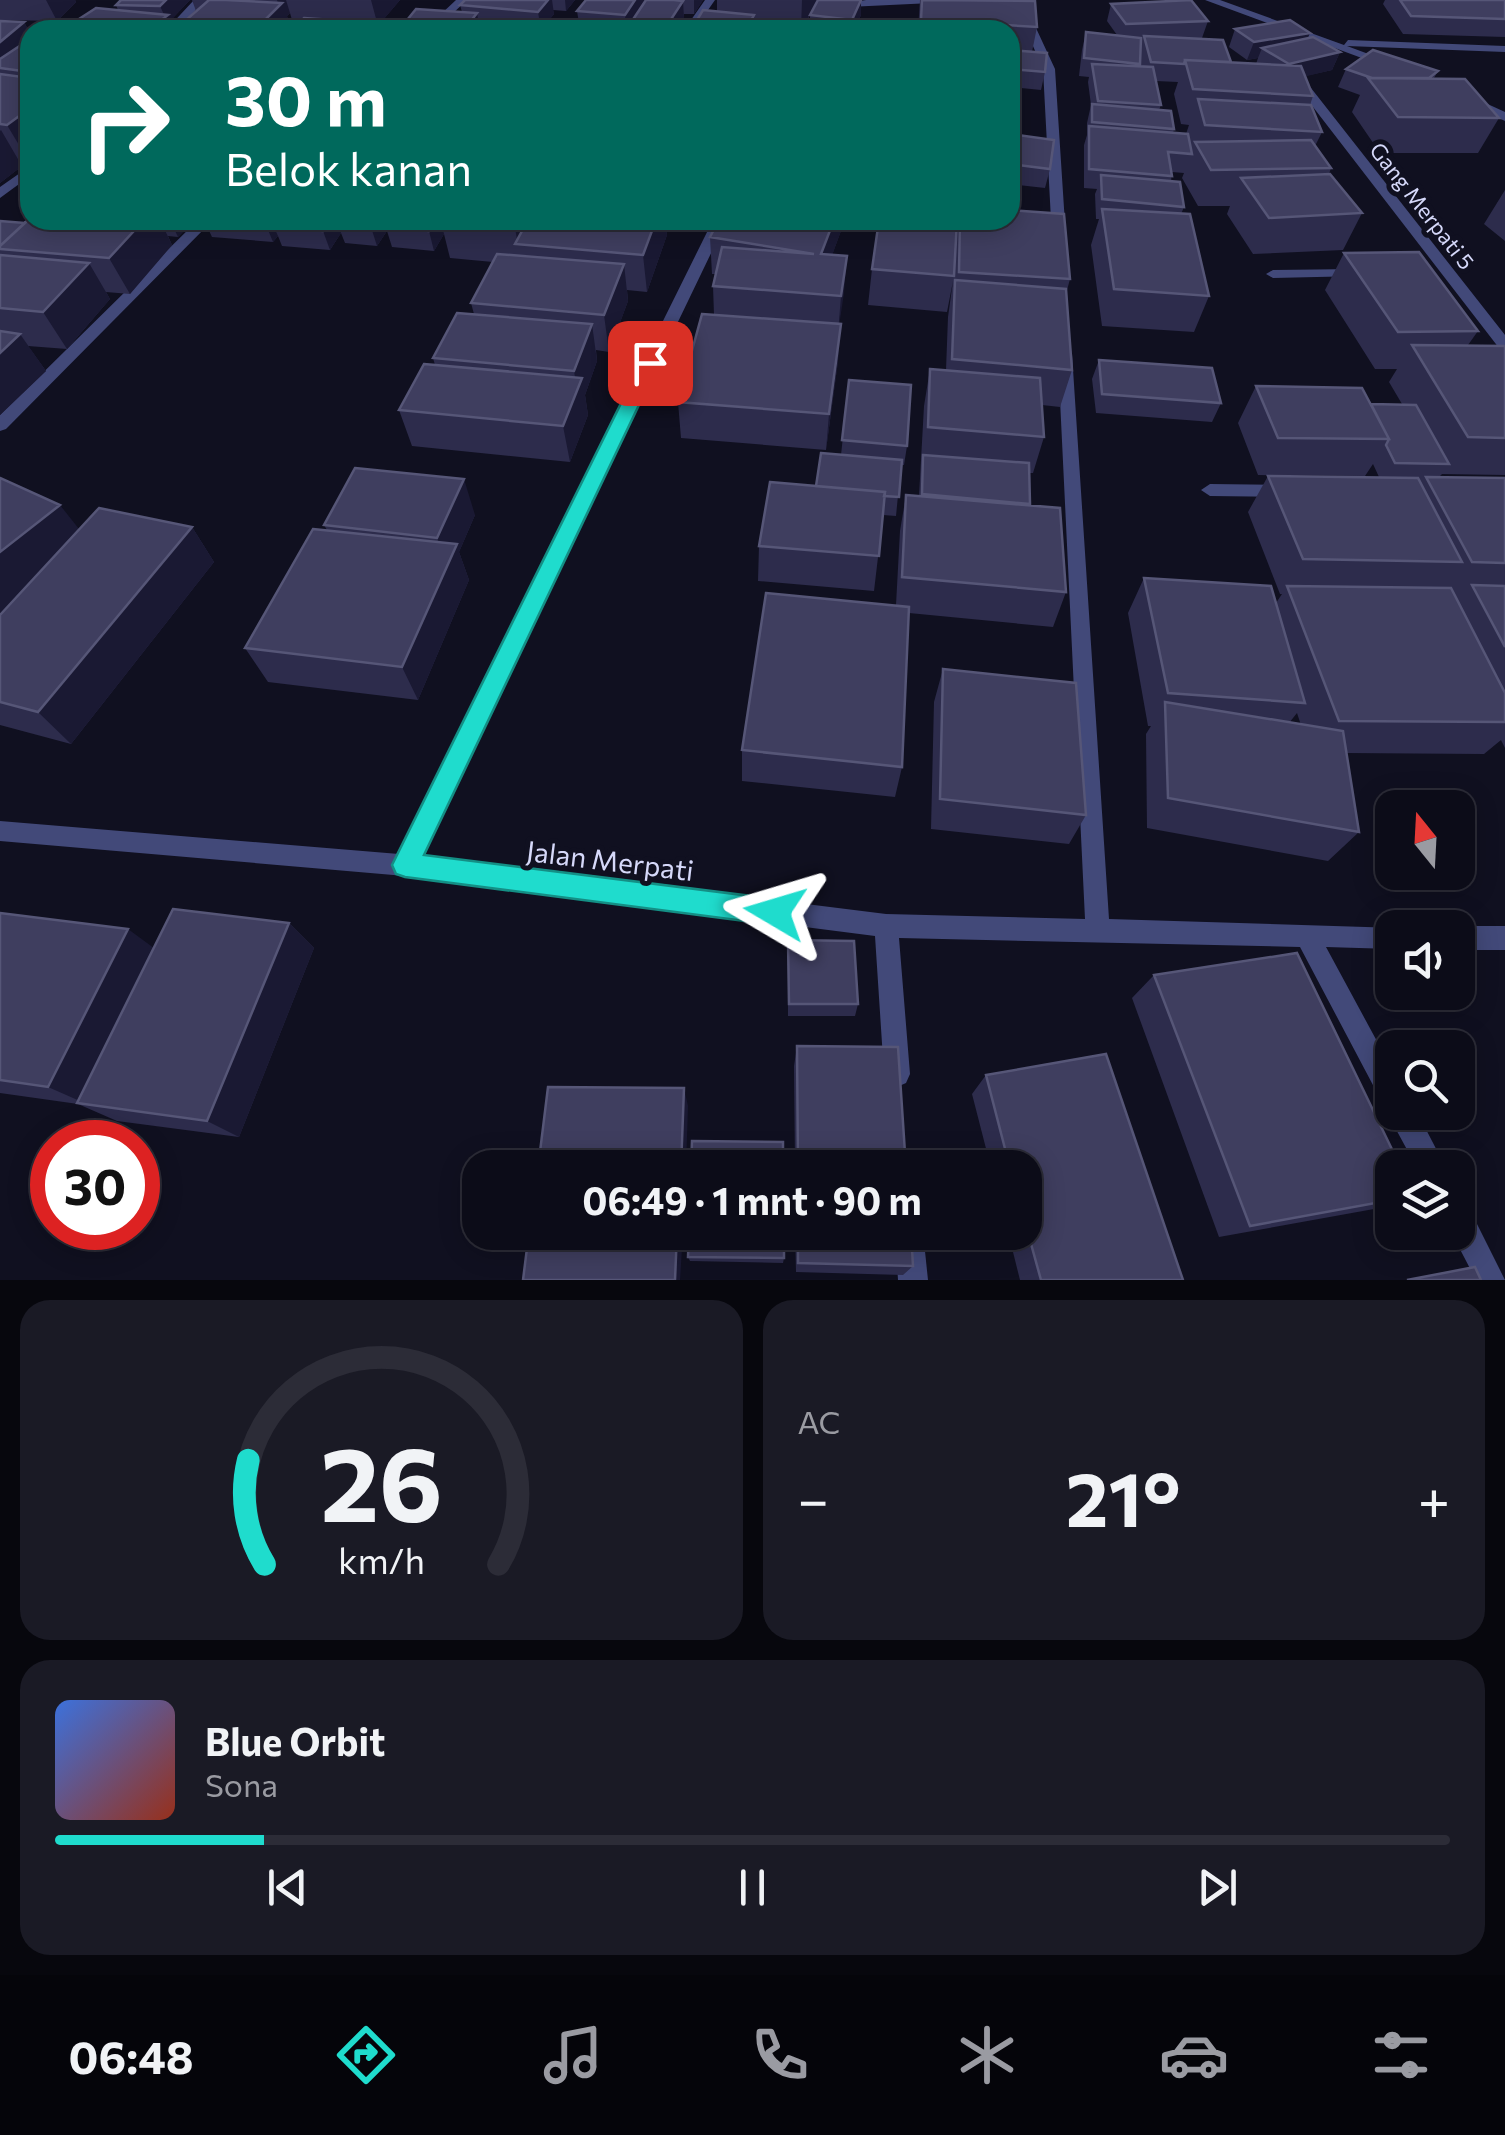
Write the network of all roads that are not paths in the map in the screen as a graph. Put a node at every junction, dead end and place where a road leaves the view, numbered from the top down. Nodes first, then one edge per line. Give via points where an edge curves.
1 (200, 0) edge
2 (462, 0) edge
3 (932, 0) edge
4 (1018, 0) edge
5 (1210, 0) edge
6 (848, 4) edge
7 (180, 20) edge
8 (439, 20) edge
9 (1326, 42) junction
10 (1505, 49) edge
11 (1401, 70) edge
12 (1306, 91) edge
13 (1461, 96) edge
14 (1505, 117) edge
15 (20, 178) edge
16 (0, 194) edge
17 (196, 230) edge
18 (715, 230) edge
19 (1060, 260) edge
20 (1370, 272) edge
21 (1273, 274) dead end
22 (1064, 336) edge
23 (1505, 345) edge
24 (0, 425) edge
25 (1210, 490) dead end
26 (1308, 491) edge
27 (0, 830) edge
28 (405, 865) junction
29 (886, 926) junction
30 (1098, 930) junction
31 (1307, 936) junction
32 (1375, 937) edge
33 (1475, 938) edge
34 (1505, 938) edge
35 (1375, 1063) edge
36 (899, 1093) edge
37 (1475, 1248) edge
38 (911, 1250) edge
39 (913, 1280) edge
40 (1492, 1280) edge

1 - 7 street
2 - 8 street
3 - 6 street
4 - 19 street via 1049,70
5 - 9 street
9 - 10 street
9 - 11 street
12 - 23 street, Gang Merpati 5 via 1427,258
13 - 14 street
15 - 16 street
17 - 24 street
18 - 28 street
20 - 21 street
22 - 30 street
25 - 26 street
27 - 28 street, Jalan Merpati
28 - 29 street, Jalan Merpati
29 - 30 street, Jalan Merpati
29 - 36 street
30 - 31 street, Jalan Merpati
31 - 32 street, Jalan Merpati
31 - 35 street
33 - 34 street
37 - 40 street
38 - 39 street

